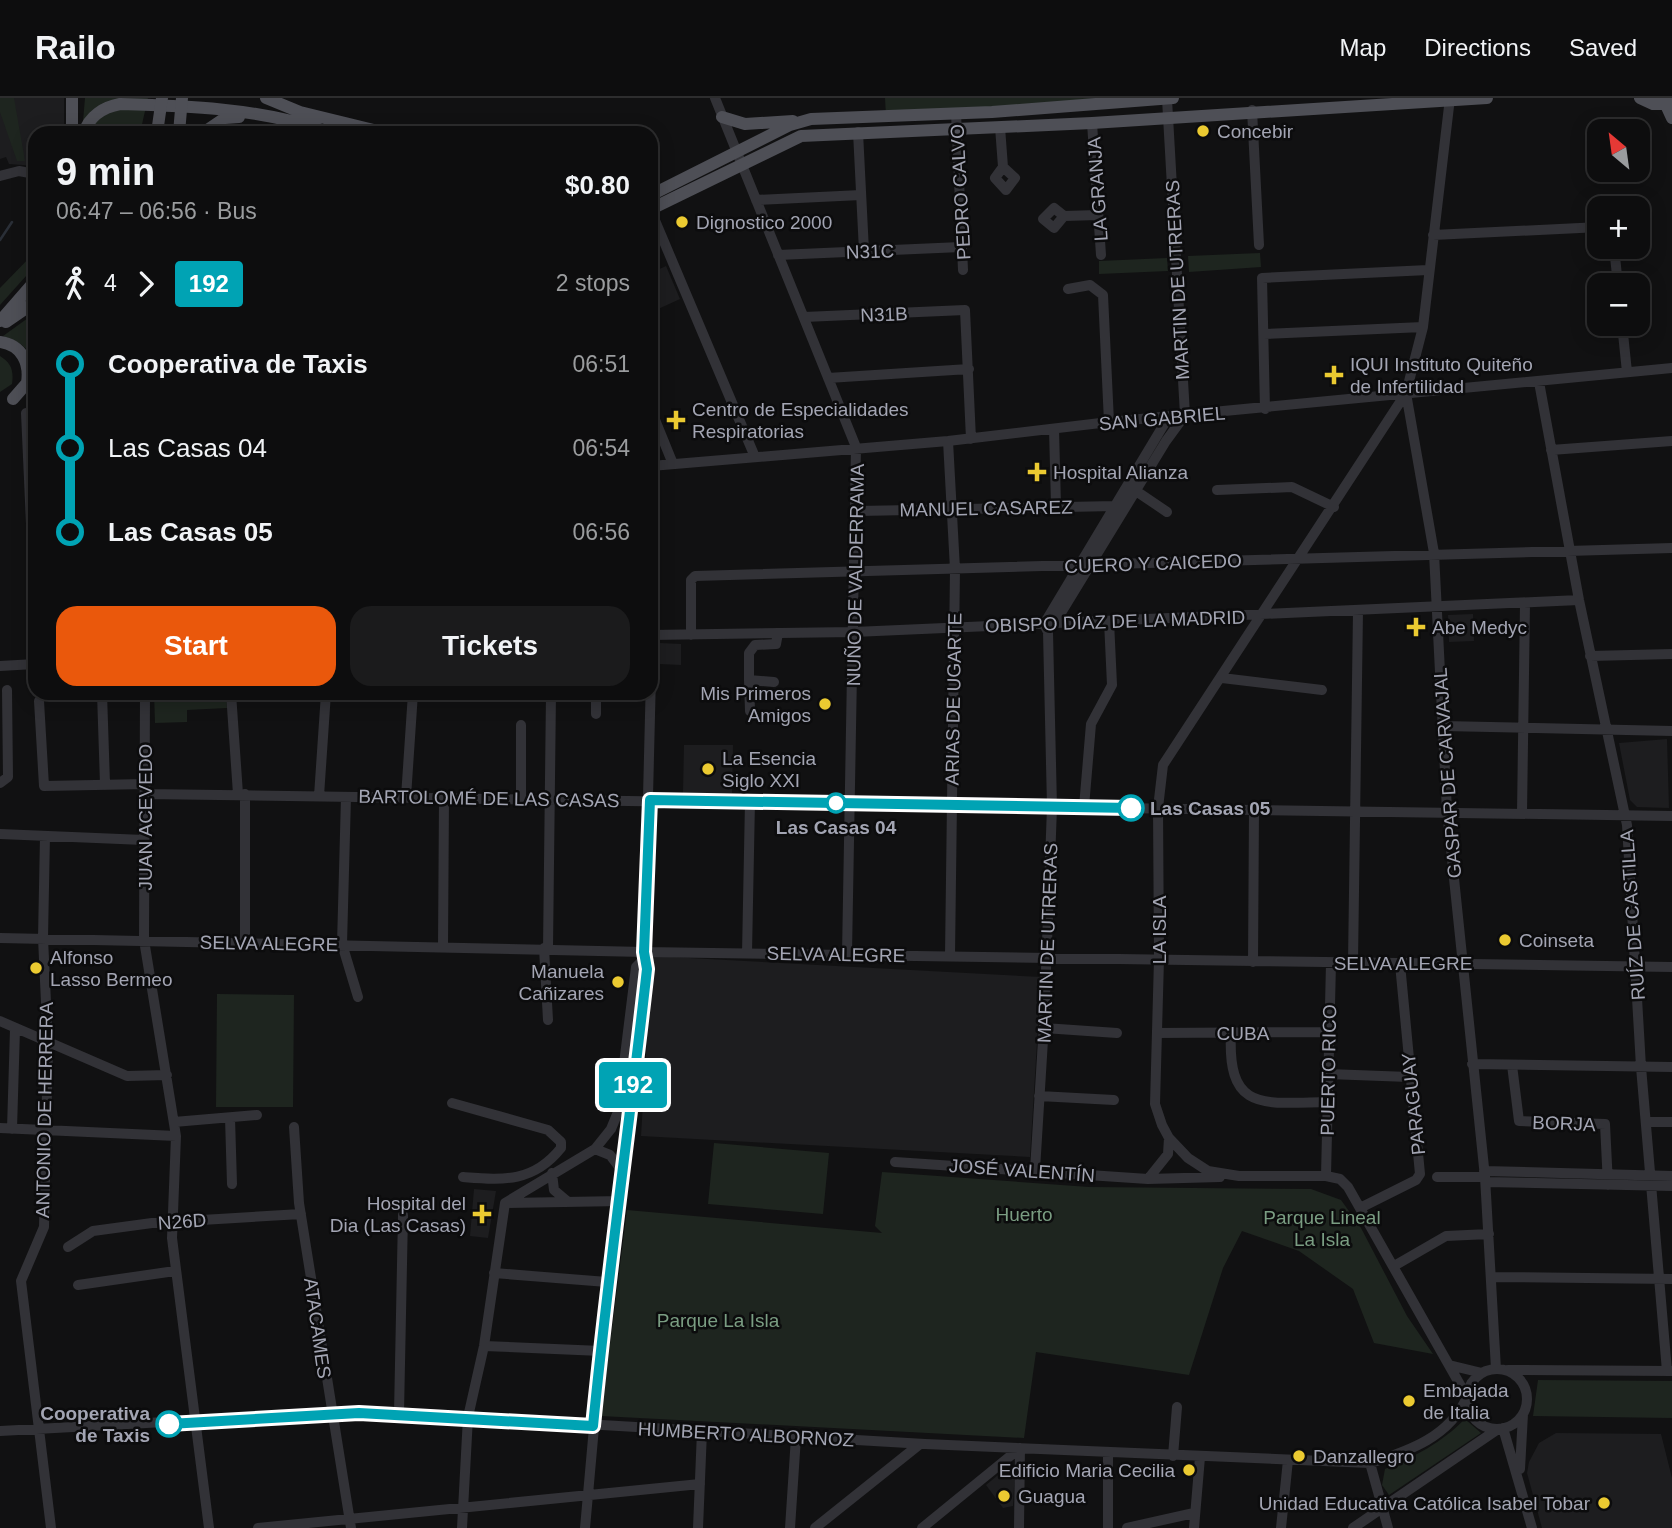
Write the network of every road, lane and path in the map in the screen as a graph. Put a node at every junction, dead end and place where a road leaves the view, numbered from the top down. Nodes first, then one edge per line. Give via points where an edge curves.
1 (72, 98) edge
2 (162, 98) edge
3 (182, 98) edge
4 (715, 98) edge
5 (1173, 98) edge
6 (1487, 98) edge
7 (1640, 98) edge
8 (272, 99) edge
9 (1167, 99) edge
10 (1450, 99) edge
11 (1669, 105) edge
12 (1252, 110) junction
13 (992, 112) junction
14 (956, 113) junction
15 (722, 117) junction
16 (1168, 117) junction
17 (1672, 118) edge
18 (811, 119) junction
19 (1092, 122) junction
20 (72, 126) edge
21 (88, 126) edge
22 (158, 126) edge
23 (180, 126) edge
24 (211, 126) edge
25 (297, 126) edge
26 (307, 126) edge
27 (357, 126) edge
28 (997, 127) junction
29 (956, 128) junction
30 (858, 132) junction
31 (738, 157) junction
32 (1003, 167) dead end
33 (28, 173) edge
34 (0, 177) edge
35 (658, 192) edge
36 (862, 195) junction
37 (756, 200) junction
38 (658, 206) edge
39 (1098, 215) junction
40 (1064, 216) dead end
41 (658, 227) edge
42 (1587, 228) edge
43 (1433, 235) junction
44 (1259, 244) dead end
45 (961, 247) junction
46 (864, 251) junction
47 (778, 255) junction
48 (1101, 256) dead end
49 (964, 270) dead end
50 (1428, 270) junction
51 (1069, 289) dead end
52 (28, 290) edge
53 (28, 306) edge
54 (804, 317) junction
55 (0, 324) edge
56 (1423, 327) junction
57 (1264, 334) junction
58 (1623, 336) edge
59 (0, 342) edge
60 (1672, 368) edge
61 (969, 369) junction
62 (1628, 373) junction
63 (828, 378) junction
64 (1539, 382) junction
65 (28, 389) edge
66 (1406, 393) junction
67 (13, 399) junction
68 (0, 407) edge
69 (1265, 409) junction
70 (26, 413) dead end
71 (1185, 415) junction
72 (1169, 416) junction
73 (1110, 422) junction
74 (658, 427) edge
75 (1054, 429) junction
76 (971, 439) junction
77 (948, 441) junction
78 (1672, 442) edge
79 (856, 447) junction
80 (1551, 450) junction
81 (28, 457) edge
82 (755, 457) junction
83 (673, 464) junction
84 (658, 465) edge
85 (1217, 490) dead end
86 (1136, 491) junction
87 (1056, 505) junction
88 (1115, 506) junction
89 (952, 508) junction
90 (1334, 508) junction
91 (858, 511) junction
92 (1167, 512) dead end
93 (1672, 548) edge
94 (1570, 551) junction
95 (1433, 553) junction
96 (1301, 558) junction
97 (1091, 564) junction
98 (1079, 565) junction
99 (955, 569) junction
100 (857, 571) junction
101 (1579, 600) junction
102 (1525, 604) junction
103 (1435, 608) junction
104 (1358, 611) junction
105 (1263, 615) junction
106 (1109, 621) junction
107 (1049, 626) junction
108 (954, 628) junction
109 (853, 632) junction
110 (778, 633) junction
111 (658, 635) edge
112 (691, 635) junction
113 (1672, 654) edge
114 (1590, 656) junction
115 (28, 664) edge
116 (0, 666) edge
117 (1222, 678) junction
118 (749, 680) junction
119 (774, 682) dead end
120 (7, 690) dead end
121 (1322, 690) dead end
122 (102, 700) edge
123 (145, 700) edge
124 (232, 700) edge
125 (326, 700) edge
126 (413, 700) edge
127 (551, 700) edge
128 (596, 700) edge
129 (651, 700) edge
130 (39, 701) dead end
131 (750, 710) dead end
132 (596, 714) dead end
133 (521, 725) dead end
134 (1443, 726) junction
135 (1522, 729) junction
136 (1606, 731) junction
137 (1672, 731) edge
138 (0, 783) edge
139 (105, 784) junction
140 (146, 789) junction
141 (242, 794) junction
142 (319, 796) junction
143 (346, 797) junction
144 (407, 797) junction
145 (444, 798) junction
146 (521, 799) junction
147 (549, 799) junction
148 (650, 800) junction
149 (750, 801) junction
150 (850, 803) junction
151 (952, 805) junction
152 (1052, 807) junction
153 (1084, 807) junction
154 (1158, 808) junction
155 (1254, 810) junction
156 (1447, 811) junction
157 (1357, 813) junction
158 (1522, 813) junction
159 (1624, 815) junction
160 (1672, 816) edge
161 (0, 834) edge
162 (45, 836) junction
163 (144, 840) junction
164 (0, 938) edge
165 (43, 939) junction
166 (144, 940) junction
167 (245, 943) junction
168 (342, 944) junction
169 (443, 946) junction
170 (546, 949) junction
171 (747, 953) junction
172 (847, 954) junction
173 (644, 956) junction
174 (950, 956) junction
175 (1047, 956) junction
176 (1159, 959) junction
177 (1253, 962) junction
178 (1353, 962) junction
179 (1331, 963) junction
180 (1464, 963) junction
181 (1400, 964) junction
182 (1635, 967) junction
183 (1672, 967) edge
184 (358, 997) dead end
185 (548, 1020) dead end
186 (0, 1021) edge
187 (1044, 1028) junction
188 (15, 1029) junction
189 (1329, 1032) junction
190 (1117, 1033) dead end
191 (1157, 1033) junction
192 (1231, 1033) junction
193 (48, 1045) junction
194 (1472, 1064) junction
195 (1513, 1065) junction
196 (1641, 1067) junction
197 (1672, 1067) edge
198 (1328, 1074) junction
199 (167, 1075) junction
200 (1409, 1077) junction
201 (1039, 1096) junction
202 (1114, 1100) dead end
203 (1328, 1102) junction
204 (452, 1103) dead end
205 (257, 1115) dead end
206 (230, 1118) junction
207 (174, 1122) junction
208 (1646, 1122) junction
209 (1672, 1122) edge
210 (294, 1127) dead end
211 (0, 1128) edge
212 (47, 1128) junction
213 (12, 1129) junction
214 (176, 1136) junction
215 (1169, 1138) junction
216 (595, 1149) junction
217 (895, 1161) dead end
218 (547, 1163) junction
219 (1035, 1171) junction
220 (623, 1172) junction
221 (553, 1175) junction
222 (1240, 1176) junction
223 (1326, 1176) junction
224 (1672, 1176) edge
225 (463, 1177) dead end
226 (1437, 1177) dead end
227 (1485, 1177) junction
228 (1148, 1179) junction
229 (1608, 1180) junction
230 (1651, 1181) junction
231 (232, 1184) dead end
232 (1672, 1186) edge
233 (567, 1201) junction
234 (621, 1201) junction
235 (505, 1203) junction
236 (1360, 1208) junction
237 (301, 1214) junction
238 (403, 1214) dead end
239 (171, 1222) junction
240 (1489, 1234) junction
241 (68, 1247) dead end
242 (1394, 1266) junction
243 (175, 1271) junction
244 (494, 1273) junction
245 (1493, 1277) junction
246 (1660, 1279) junction
247 (1672, 1279) edge
248 (607, 1282) junction
249 (78, 1285) dead end
250 (484, 1346) junction
251 (601, 1351) junction
252 (1449, 1364) junction
253 (1500, 1370) junction
254 (1670, 1371) edge
255 (1482, 1373) junction
256 (1467, 1396) junction
257 (1177, 1407) dead end
258 (331, 1413) junction
259 (399, 1413) junction
260 (1523, 1414) junction
261 (468, 1417) junction
262 (195, 1422) junction
263 (593, 1426) junction
264 (1501, 1428) junction
265 (37, 1430) junction
266 (0, 1431) edge
267 (702, 1431) junction
268 (796, 1437) junction
269 (920, 1444) junction
270 (1020, 1448) junction
271 (1108, 1453) junction
272 (1173, 1456) junction
273 (1200, 1457) junction
274 (1288, 1460) junction
275 (1370, 1463) junction
276 (1519, 1476) junction
277 (700, 1484) junction
278 (586, 1496) junction
279 (1383, 1508) junction
280 (463, 1509) junction
281 (1194, 1513) junction
282 (351, 1524) edge
283 (821, 1527) edge
284 (51, 1528) edge
285 (209, 1528) edge
286 (258, 1528) edge
287 (462, 1528) edge
288 (585, 1528) edge
289 (698, 1528) edge
290 (790, 1528) edge
291 (922, 1528) edge
292 (1020, 1528) edge
293 (1108, 1528) edge
294 (1127, 1528) edge
295 (1194, 1528) edge
296 (1281, 1528) edge
297 (1353, 1528) edge
298 (1388, 1528) edge
299 (1532, 1528) edge

1 - 20 main road
2 - 22 main road, bridge
3 - 23 main road, bridge
4 - 15 street, NUÑO DE VALDERRAMA
5 - 9 main road
6 - 10 main road
7 - 11 main road
8 - 27 main road via 300,112
9 - 13 main road
9 - 16 street, MARTIN DE UTRERAS
10 - 12 main road
10 - 43 street, GASPAR DE CARVAJAL
11 - 17 main road
12 - 16 main road
12 - 44 street
13 - 14 main road
13 - 28 main road
14 - 18 main road
14 - 29 street, PEDRO CALVO
15 - 18 main road via 745,124
15 - 31 street, NUÑO DE VALDERRAMA
16 - 19 main road
16 - 71 street, MARTIN DE UTRERAS
18 - 31 main road via 790,125
19 - 28 main road
19 - 39 street, LA GRANJA
21 - 26 main road via 101,111 120,104 253,112
24 - 25 main road via 230,117
28 - 29 main road
28 - 32 street
29 - 30 main road
29 - 45 street, PEDRO CALVO
30 - 31 main road via 801,136
30 - 36 street
31 - 35 main road
31 - 37 street, NUÑO DE VALDERRAMA
31 - 38 main road
33 - 34 street
36 - 37 street
36 - 46 street
37 - 47 street, NUÑO DE VALDERRAMA
39 - 40 street
39 - 48 street, LA GRANJA
41 - 82 street
42 - 43 street
43 - 50 street, GASPAR DE CARVAJAL
45 - 46 street, N31C
45 - 49 street, PEDRO CALVO
46 - 47 street, N31C
47 - 54 street, NUÑO DE VALDERRAMA
50 - 56 street, GASPAR DE CARVAJAL
50 - 57 street via 1262,278
51 - 73 street via 1090,285 1103,295
52 - 55 main road
53 - 55 main road
54 - 61 street, N31B via 965,310
54 - 63 street, NUÑO DE VALDERRAMA
56 - 57 street
56 - 66 street, GASPAR DE CARVAJAL
57 - 69 street
58 - 62 street
59 - 67 main road via 15,347 27,363 27,383
60 - 62 street, SAN GABRIEL
61 - 63 street
61 - 76 street
62 - 64 street, SAN GABRIEL
63 - 79 street, NUÑO DE VALDERRAMA
64 - 66 street, SAN GABRIEL
64 - 80 street, RUÍZ DE CASTILLA
65 - 67 main road
66 - 69 street, SAN GABRIEL
66 - 90 street, LA ISLA
66 - 95 street, GASPAR DE CARVAJAL
67 - 68 main road
69 - 71 street, SAN GABRIEL
70 - 81 street
71 - 72 street, SAN GABRIEL
71 - 86 street
72 - 73 street, SAN GABRIEL
72 - 88 street
73 - 75 street, SAN GABRIEL
74 - 83 street
75 - 76 street, SAN GABRIEL
75 - 87 street
76 - 77 street, SAN GABRIEL
77 - 79 street, SAN GABRIEL
77 - 89 street, ARIAS DE UGARTE
78 - 80 street
79 - 82 street, SAN GABRIEL
79 - 91 street, NUÑO DE VALDERRAMA
80 - 94 street, RUÍZ DE CASTILLA
82 - 83 street, SAN GABRIEL
83 - 84 street, SAN GABRIEL
85 - 90 street via 1296,487
86 - 92 street
86 - 97 street
87 - 88 street, MANUEL CASAREZ
87 - 89 street, MANUEL CASAREZ
88 - 98 street
89 - 91 street, MANUEL CASAREZ
89 - 99 street, ARIAS DE UGARTE
90 - 96 street, LA ISLA
91 - 100 street, NUÑO DE VALDERRAMA
93 - 94 street, CUERO Y CAICEDO
94 - 95 street, CUERO Y CAICEDO
94 - 101 street, RUÍZ DE CASTILLA
95 - 96 street, CUERO Y CAICEDO
95 - 103 street, GASPAR DE CARVAJAL
96 - 97 street, CUERO Y CAICEDO
96 - 105 street, LA ISLA
97 - 98 street, CUERO Y CAICEDO
97 - 107 street
98 - 99 street, CUERO Y CAICEDO
98 - 107 street
99 - 100 street, CUERO Y CAICEDO
99 - 108 street, ARIAS DE UGARTE
100 - 109 street, NUÑO DE VALDERRAMA
100 - 112 street, CUERO Y CAICEDO via 693,577
101 - 102 street, OBISPO DÍAZ DE LA MADRID
101 - 114 street, RUÍZ DE CASTILLA
102 - 103 street, OBISPO DÍAZ DE LA MADRID
102 - 135 street
103 - 104 street, OBISPO DÍAZ DE LA MADRID
103 - 134 street, GASPAR DE CARVAJAL
104 - 105 street, OBISPO DÍAZ DE LA MADRID
104 - 157 street
105 - 106 street, OBISPO DÍAZ DE LA MADRID
105 - 117 street, LA ISLA
106 - 107 street, OBISPO DÍAZ DE LA MADRID
106 - 153 street via 1112,685 1091,724
107 - 108 street, OBISPO DÍAZ DE LA MADRID
107 - 152 street, MARTIN DE UTRERAS
108 - 109 street, OBISPO DÍAZ DE LA MADRID
108 - 151 street, ARIAS DE UGARTE
109 - 110 street, OBISPO DÍAZ DE LA MADRID
109 - 150 street, NUÑO DE VALDERRAMA
110 - 112 street, OBISPO DÍAZ DE LA MADRID
110 - 118 street via 776,644 751,649
111 - 112 street, OBISPO DÍAZ DE LA MADRID
113 - 114 street
114 - 136 street, RUÍZ DE CASTILLA
115 - 116 street
117 - 121 street
117 - 154 street, LA ISLA via 1164,762
118 - 119 street
118 - 131 street
120 - 138 street via 8,777
122 - 139 street
123 - 140 street, JUAN ACEVEDO
124 - 141 street
125 - 142 street
126 - 144 street
127 - 147 street
128 - 132 street
129 - 148 street
130 - 139 street, BARTOLOMÉ DE LAS CASAS via 43,785
133 - 146 street
134 - 135 street
134 - 156 street, GASPAR DE CARVAJAL
135 - 136 street
135 - 158 street
136 - 137 street
136 - 159 street, RUÍZ DE CASTILLA
139 - 140 street, BARTOLOMÉ DE LAS CASAS
140 - 141 street, BARTOLOMÉ DE LAS CASAS
140 - 163 street, JUAN ACEVEDO
141 - 142 street, BARTOLOMÉ DE LAS CASAS
141 - 167 street
142 - 143 street, BARTOLOMÉ DE LAS CASAS
143 - 144 street, BARTOLOMÉ DE LAS CASAS
143 - 168 street
144 - 145 street, BARTOLOMÉ DE LAS CASAS
145 - 146 street, BARTOLOMÉ DE LAS CASAS
145 - 169 street
146 - 147 street, BARTOLOMÉ DE LAS CASAS
147 - 148 street, BARTOLOMÉ DE LAS CASAS
147 - 170 street
148 - 149 street, BARTOLOMÉ DE LAS CASAS
148 - 173 street
149 - 150 street, BARTOLOMÉ DE LAS CASAS
149 - 171 street
150 - 151 street, BARTOLOMÉ DE LAS CASAS
150 - 172 street, NUÑO DE VALDERRAMA
151 - 152 street, BARTOLOMÉ DE LAS CASAS
151 - 174 street, ARIAS DE UGARTE
152 - 153 street, BARTOLOMÉ DE LAS CASAS
152 - 175 street, MARTIN DE UTRERAS
153 - 154 street, BARTOLOMÉ DE LAS CASAS
154 - 155 street, BARTOLOMÉ DE LAS CASAS
154 - 176 street, LA ISLA
155 - 157 street, BARTOLOMÉ DE LAS CASAS
155 - 177 street
156 - 157 street, BARTOLOMÉ DE LAS CASAS
156 - 158 street, BARTOLOMÉ DE LAS CASAS
156 - 180 street, GASPAR DE CARVAJAL
157 - 178 street
158 - 159 street, BARTOLOMÉ DE LAS CASAS
159 - 160 street, BARTOLOMÉ DE LAS CASAS
159 - 182 street, RUÍZ DE CASTILLA
161 - 162 street
162 - 163 street
162 - 165 street, ANTONIO DE HERRERA
163 - 166 street, JUAN ACEVEDO
164 - 165 street, SELVA ALEGRE
165 - 166 street, SELVA ALEGRE
165 - 193 street, ANTONIO DE HERRERA
166 - 167 street, SELVA ALEGRE
166 - 199 street, JUAN ACEVEDO
167 - 168 street, SELVA ALEGRE
168 - 169 street, SELVA ALEGRE
168 - 184 street
169 - 170 street, SELVA ALEGRE
170 - 173 street, SELVA ALEGRE
170 - 185 street
171 - 172 street, SELVA ALEGRE
171 - 173 street, SELVA ALEGRE
172 - 174 street, SELVA ALEGRE
173 - 216 street via 636,967 618,1112
173 - 220 street via 647,969
174 - 175 street, SELVA ALEGRE
175 - 176 street, SELVA ALEGRE
175 - 187 street, MARTIN DE UTRERAS
176 - 177 street, SELVA ALEGRE
176 - 191 street, LA ISLA
177 - 179 street, SELVA ALEGRE
178 - 179 street, SELVA ALEGRE
178 - 181 street, SELVA ALEGRE
179 - 189 street, PUERTO RICO
180 - 181 street, SELVA ALEGRE
180 - 182 street, SELVA ALEGRE
180 - 194 street, GASPAR DE CARVAJAL
181 - 200 street, PARAGUAY
182 - 183 street, SELVA ALEGRE
182 - 196 street, RUÍZ DE CASTILLA
186 - 188 street
187 - 190 street
187 - 201 street, MARTIN DE UTRERAS
188 - 193 street
188 - 213 street
189 - 192 street, CUBA
189 - 198 street, PUERTO RICO
191 - 192 street, CUBA
191 - 215 street, LA ISLA via 1155,1104
192 - 203 street via 1231,1067 1237,1085 1251,1098
193 - 199 street via 127,1076
193 - 212 street, ANTONIO DE HERRERA
194 - 195 street
194 - 227 street, GASPAR DE CARVAJAL
195 - 196 street
195 - 229 street, BORJA via 1520,1121 1605,1124
196 - 197 street
196 - 208 street, RUÍZ DE CASTILLA
198 - 200 street
198 - 203 street, PUERTO RICO
199 - 207 street, JUAN ACEVEDO
200 - 236 street, PARAGUAY via 1420,1177
201 - 202 street
201 - 219 street, MARTIN DE UTRERAS
203 - 223 street, PUERTO RICO
204 - 218 street via 548,1130 559,1138 561,1148
205 - 206 street
206 - 207 street
206 - 231 street
207 - 214 street, JUAN ACEVEDO
208 - 209 street
208 - 230 street, RUÍZ DE CASTILLA
210 - 237 street, ATACAMES
211 - 213 street
212 - 213 street
212 - 214 street
212 - 265 street, ANTONIO DE HERRERA via 44,1227 20,1281
214 - 239 street, JUAN ACEVEDO
215 - 222 street, LA ISLA via 1208,1171
215 - 228 street via 1168,1154
216 - 220 street via 610,1155
216 - 221 street
217 - 219 street, JOSÉ VALENTÍN
218 - 221 street
218 - 225 street via 510,1181
219 - 228 street, JOSÉ VALENTÍN
220 - 234 street
221 - 233 street via 556,1193
221 - 235 street
222 - 223 street, LA ISLA
222 - 228 street, JOSÉ VALENTÍN
223 - 236 street via 1340,1179
224 - 230 street
226 - 227 street
227 - 229 street
227 - 240 street, GASPAR DE CARVAJAL
229 - 230 street
230 - 232 street
230 - 246 street, RUÍZ DE CASTILLA
233 - 234 street
233 - 235 street
234 - 248 street
235 - 244 street
236 - 242 street
237 - 239 street, N26D
237 - 258 street, ATACAMES
238 - 259 street
239 - 241 street, N26D via 93,1231
239 - 243 street, JUAN ACEVEDO
240 - 242 street via 1446,1236
240 - 245 street, GASPAR DE CARVAJAL
242 - 252 street
243 - 249 street
243 - 262 street, JUAN ACEVEDO
244 - 248 street
244 - 250 street
245 - 246 street
245 - 253 street, GASPAR DE CARVAJAL
246 - 247 street
246 - 254 street, RUÍZ DE CASTILLA
248 - 251 street
250 - 251 street
250 - 261 street
251 - 263 street
252 - 255 street
252 - 256 street
253 - 254 street
253 - 255 street
253 - 260 street via 1525,1387
255 - 256 street
256 - 264 street via 1472,1416 1479,1423
256 - 275 street, HUMBERTO ALBORNOZ via 1453,1423 1436,1435
257 - 272 street
258 - 259 street, HUMBERTO ALBORNOZ
258 - 262 street, HUMBERTO ALBORNOZ
258 - 282 street, ATACAMES
259 - 261 street, HUMBERTO ALBORNOZ
260 - 264 street
260 - 276 street
261 - 263 street, HUMBERTO ALBORNOZ
261 - 280 street
262 - 265 street, HUMBERTO ALBORNOZ
262 - 285 street, JUAN ACEVEDO
263 - 267 street, HUMBERTO ALBORNOZ
263 - 278 street
264 - 276 street
264 - 279 street
265 - 266 street, HUMBERTO ALBORNOZ
265 - 284 street, ANTONIO DE HERRERA
267 - 268 street, HUMBERTO ALBORNOZ
267 - 277 street
268 - 269 street, HUMBERTO ALBORNOZ
268 - 290 street
269 - 270 street, HUMBERTO ALBORNOZ
269 - 283 street
270 - 271 street, HUMBERTO ALBORNOZ
270 - 291 street
270 - 292 street
271 - 272 street, HUMBERTO ALBORNOZ
271 - 293 street
272 - 273 street, HUMBERTO ALBORNOZ
273 - 274 street, HUMBERTO ALBORNOZ
273 - 281 street
274 - 275 street, HUMBERTO ALBORNOZ
274 - 296 street
275 - 279 street
276 - 299 street
277 - 278 street
277 - 289 street
278 - 280 street
278 - 288 street
279 - 297 street
279 - 298 street
280 - 282 street
280 - 287 street
281 - 294 street
281 - 295 street
282 - 286 street

